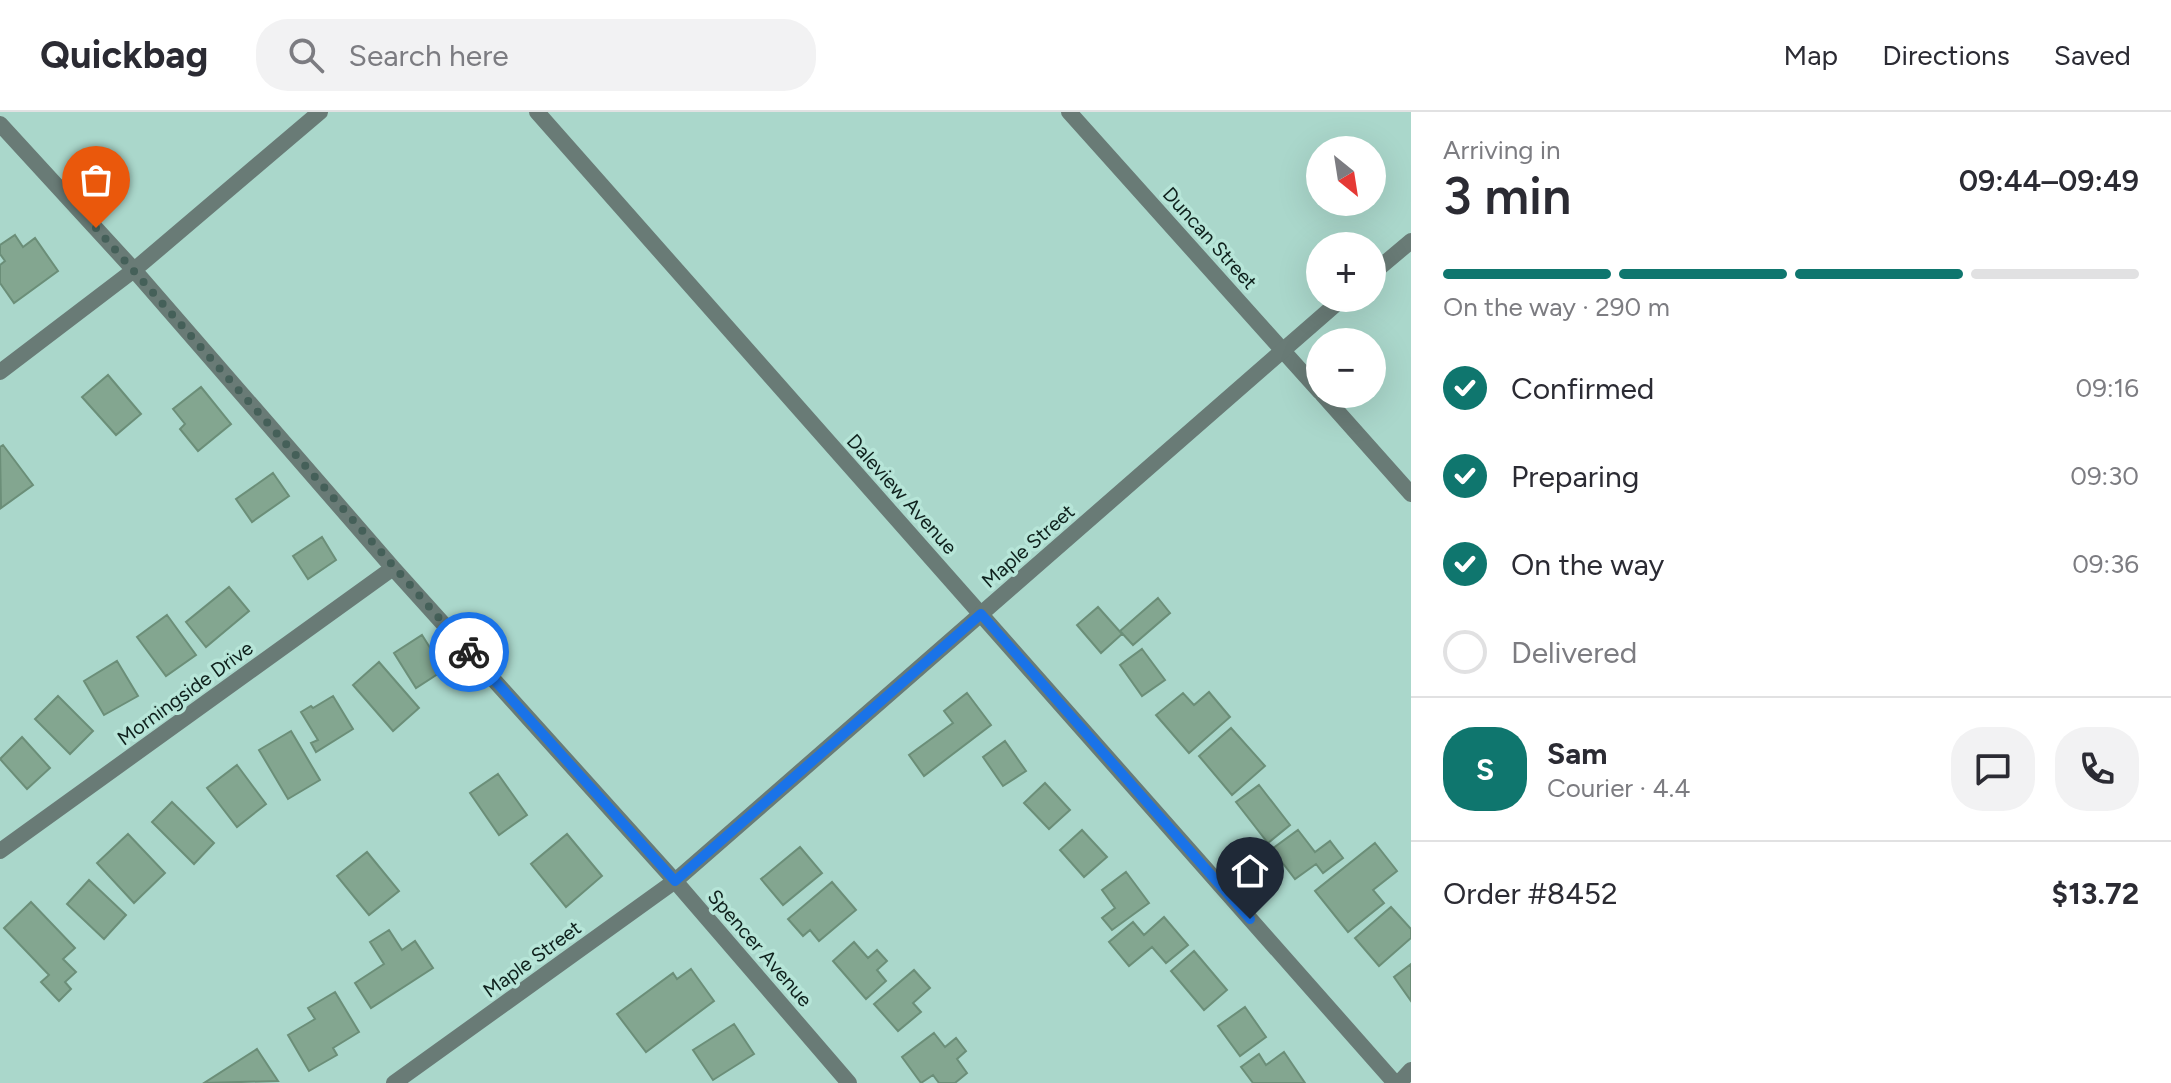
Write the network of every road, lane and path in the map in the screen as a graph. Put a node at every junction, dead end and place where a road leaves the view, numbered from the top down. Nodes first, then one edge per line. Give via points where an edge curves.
1 (320, 112) edge
2 (537, 112) edge
3 (1069, 112) edge
4 (0, 124) edge
5 (1411, 241) edge
6 (1386, 262) edge
7 (134, 270) junction
8 (1326, 312) edge
9 (1282, 349) junction
10 (0, 372) edge
11 (1306, 376) edge
12 (1334, 408) edge
13 (1411, 494) edge
14 (393, 568) junction
15 (981, 614) junction
16 (0, 851) edge
17 (675, 881) junction
18 (1411, 1070) edge
19 (394, 1083) edge
20 (849, 1083) edge
21 (1397, 1083) edge

1 - 7 street
2 - 15 street, Daleview Avenue
3 - 9 street, Duncan Street
4 - 7 street, Spencer Avenue
5 - 6 street
7 - 10 street
7 - 14 street, Spencer Avenue
8 - 9 street, Maple Street
9 - 11 street, Duncan Street
9 - 15 street, Maple Street
12 - 13 street, Duncan Street
14 - 16 street, Morningside Drive
14 - 17 street, Spencer Avenue
15 - 17 street, Maple Street
15 - 21 street, Daleview Avenue
17 - 19 street, Maple Street
17 - 20 street, Spencer Avenue
18 - 21 street

